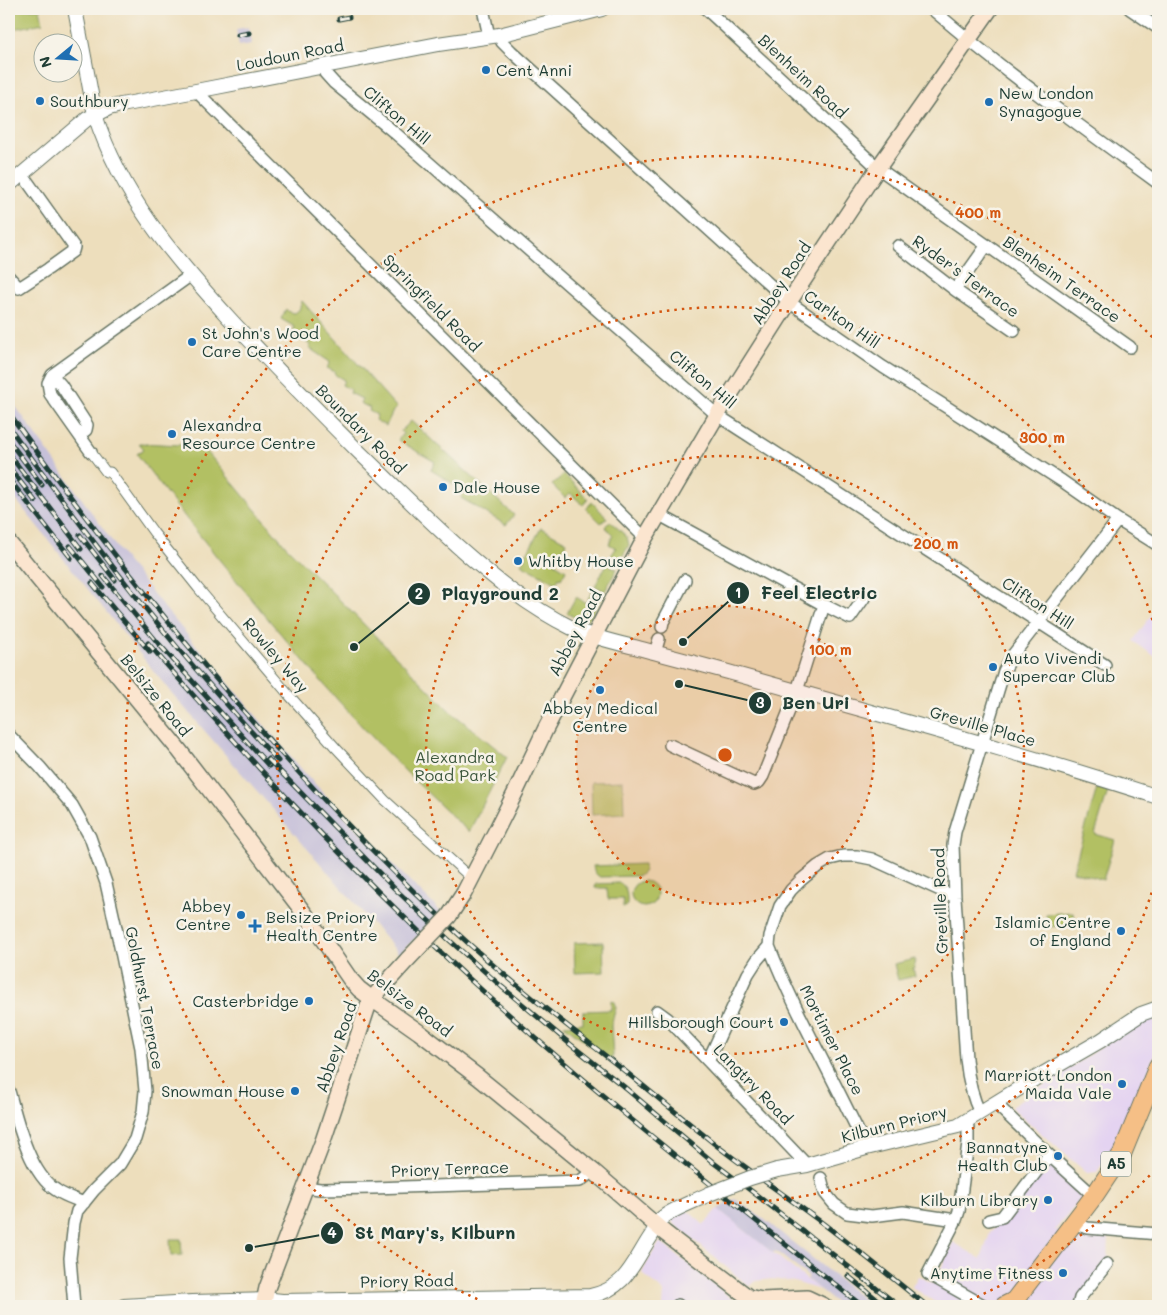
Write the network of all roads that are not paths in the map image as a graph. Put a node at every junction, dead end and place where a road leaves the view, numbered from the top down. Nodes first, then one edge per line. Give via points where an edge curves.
1 (75, 9) edge
2 (484, 9) edge
3 (602, 9) edge
4 (706, 9) edge
5 (932, 9) edge
6 (990, 9) edge
7 (1130, 9) edge
8 (1158, 28) edge
9 (494, 35) junction
10 (968, 39) junction
11 (324, 65) junction
12 (196, 91) junction
13 (95, 115) junction
14 (878, 168) junction
15 (22, 174) junction
16 (1158, 183) edge
17 (9, 185) edge
18 (898, 246) dead end
19 (987, 246) junction
20 (191, 275) junction
21 (9, 277) edge
22 (956, 290) junction
23 (789, 302) junction
24 (1014, 332) dead end
25 (1130, 348) dead end
26 (717, 414) junction
27 (91, 452) joint
28 (658, 514) junction
29 (1118, 520) junction
30 (645, 538) junction
31 (9, 543) edge
32 (1158, 545) edge
33 (684, 580) dead end
34 (864, 598) dead end
35 (824, 605) junction
36 (1038, 622) junction
37 (662, 627) dead end
38 (593, 636) junction
39 (1105, 665) dead end
40 (797, 692) junction
41 (9, 735) edge
42 (982, 743) junction
43 (670, 745) dead end
44 (1158, 797) edge
45 (471, 878) junction
46 (955, 897) junction
47 (769, 946) junction
48 (372, 1000) junction
49 (656, 1011) dead end
50 (1156, 1011) edge
51 (708, 1061) junction
52 (1158, 1066) edge
53 (9, 1091) edge
54 (995, 1103) junction
55 (980, 1113) junction
56 (967, 1121) junction
57 (866, 1148) junction
58 (1049, 1156) junction
59 (807, 1164) junction
60 (593, 1171) junction
61 (821, 1178) dead end
62 (305, 1187) junction
63 (1094, 1196) junction
64 (84, 1203) junction
65 (956, 1220) junction
66 (989, 1220) dead end
67 (1073, 1224) junction
68 (657, 1226) junction
69 (1158, 1234) edge
70 (1107, 1264) dead end
71 (372, 1303) edge
72 (762, 1303) edge
73 (192, 1304) edge
74 (263, 1304) edge
75 (1010, 1305) edge
76 (74, 1306) edge
77 (124, 1306) edge
78 (824, 1306) edge
79 (985, 1306) edge
80 (1078, 1306) edge

1 - 13 street, Boundary Road
2 - 9 street, Carlton Hill
3 - 9 street, Loudoun Road
4 - 14 street, Blenheim Road
5 - 10 street
6 - 10 main road, Abbey Road
7 - 8 street
9 - 11 street, Loudoun Road
9 - 23 street, Carlton Hill
10 - 14 main road, Abbey Road
10 - 16 street
11 - 12 street, Loudoun Road
11 - 26 street, Clifton Hill via 325,73 334,83
12 - 13 street, Loudoun Road via 121,105
12 - 30 street, Springfield Road
13 - 15 street, Loudoun Road via 77,126
13 - 20 street, Boundary Road via 137,204
14 - 19 street, Blenheim Terrace
14 - 23 main road, Abbey Road
15 - 17 street, Loudoun Road
15 - 21 street via 74,248 19,288
18 - 22 street, Ryder's Terrace
19 - 22 street
19 - 25 street, Blenheim Terrace
20 - 27 street, Rowley Way via 52,375 48,383 50,394
20 - 38 street, Boundary Road via 279,372 410,502 480,565 537,609
22 - 24 street, Ryder's Terrace
23 - 26 main road, Abbey Road
23 - 29 street, Carlton Hill
26 - 28 main road, Abbey Road
26 - 36 street, Clifton Hill
27 - 45 street, Rowley Way via 106,472 110,472 198,588 329,741 386,800
28 - 30 main road, Abbey Road
28 - 35 street
29 - 32 street, Carlton Hill
29 - 36 street, Greville Road
30 - 38 main road, Abbey Road
31 - 48 main road, Belsize Road via 179,750 308,918 350,979
33 - 37 street
34 - 35 street via 850,618
35 - 40 street
36 - 39 street, Clifton Hill
36 - 42 street, Greville Road via 1004,671
38 - 40 street, Boundary Road via 657,646
38 - 45 main road, Abbey Road
40 - 42 street, Greville Place
40 - 43 street via 759,782 754,784
41 - 64 street, Goldhurst Terrace via 72,805 90,837 106,883 141,1048 145,1091 135,1139 120,1164
42 - 44 street, Greville Place
42 - 46 street, Greville Road via 955,832
45 - 48 main road, Abbey Road, bridge via 449,916
46 - 47 street via 872,859 857,856 830,859 791,890 780,906
46 - 55 street, Greville Road via 968,1081
47 - 51 street via 748,974
47 - 57 street, Mortimer Place
48 - 60 main road, Belsize Road via 478,1077
48 - 62 main road, Abbey Road
49 - 51 street, Langtry Road
50 - 54 street, Kilburn Priory via 1140,1014
51 - 59 street, Langtry Road
52 - 63 main road, A5 via 1122,1154
53 - 64 street via 24,1142 39,1172 55,1190
54 - 55 street, Kilburn Priory
54 - 58 street
55 - 56 street, Kilburn Priory
56 - 57 street, Kilburn Priory via 958,1126
56 - 65 street via 968,1143
57 - 59 street, Kilburn Priory
58 - 63 street
58 - 66 street via 1002,1217
59 - 68 street, Kilburn Priory, bridge via 750,1178 709,1194 666,1215
60 - 62 street, Priory Terrace via 580,1181
60 - 68 main road, Belsize Road
61 - 65 street via 825,1193 847,1213 872,1216 902,1212
62 - 74 main road, Abbey Road
63 - 67 main road, A5
64 - 76 street, Goldhurst Terrace via 77,1211 71,1242
65 - 79 street via 928,1274
67 - 69 street
67 - 75 main road, A5
68 - 71 street, Priory Road via 628,1273 619,1284 602,1294
68 - 72 main road, Belsize Road via 739,1291
70 - 80 street via 1080,1298
71 - 74 street, Priory Road
72 - 78 main road, Belsize Road via 807,1298
73 - 74 street, Priory Road
73 - 77 street, Priory Road

